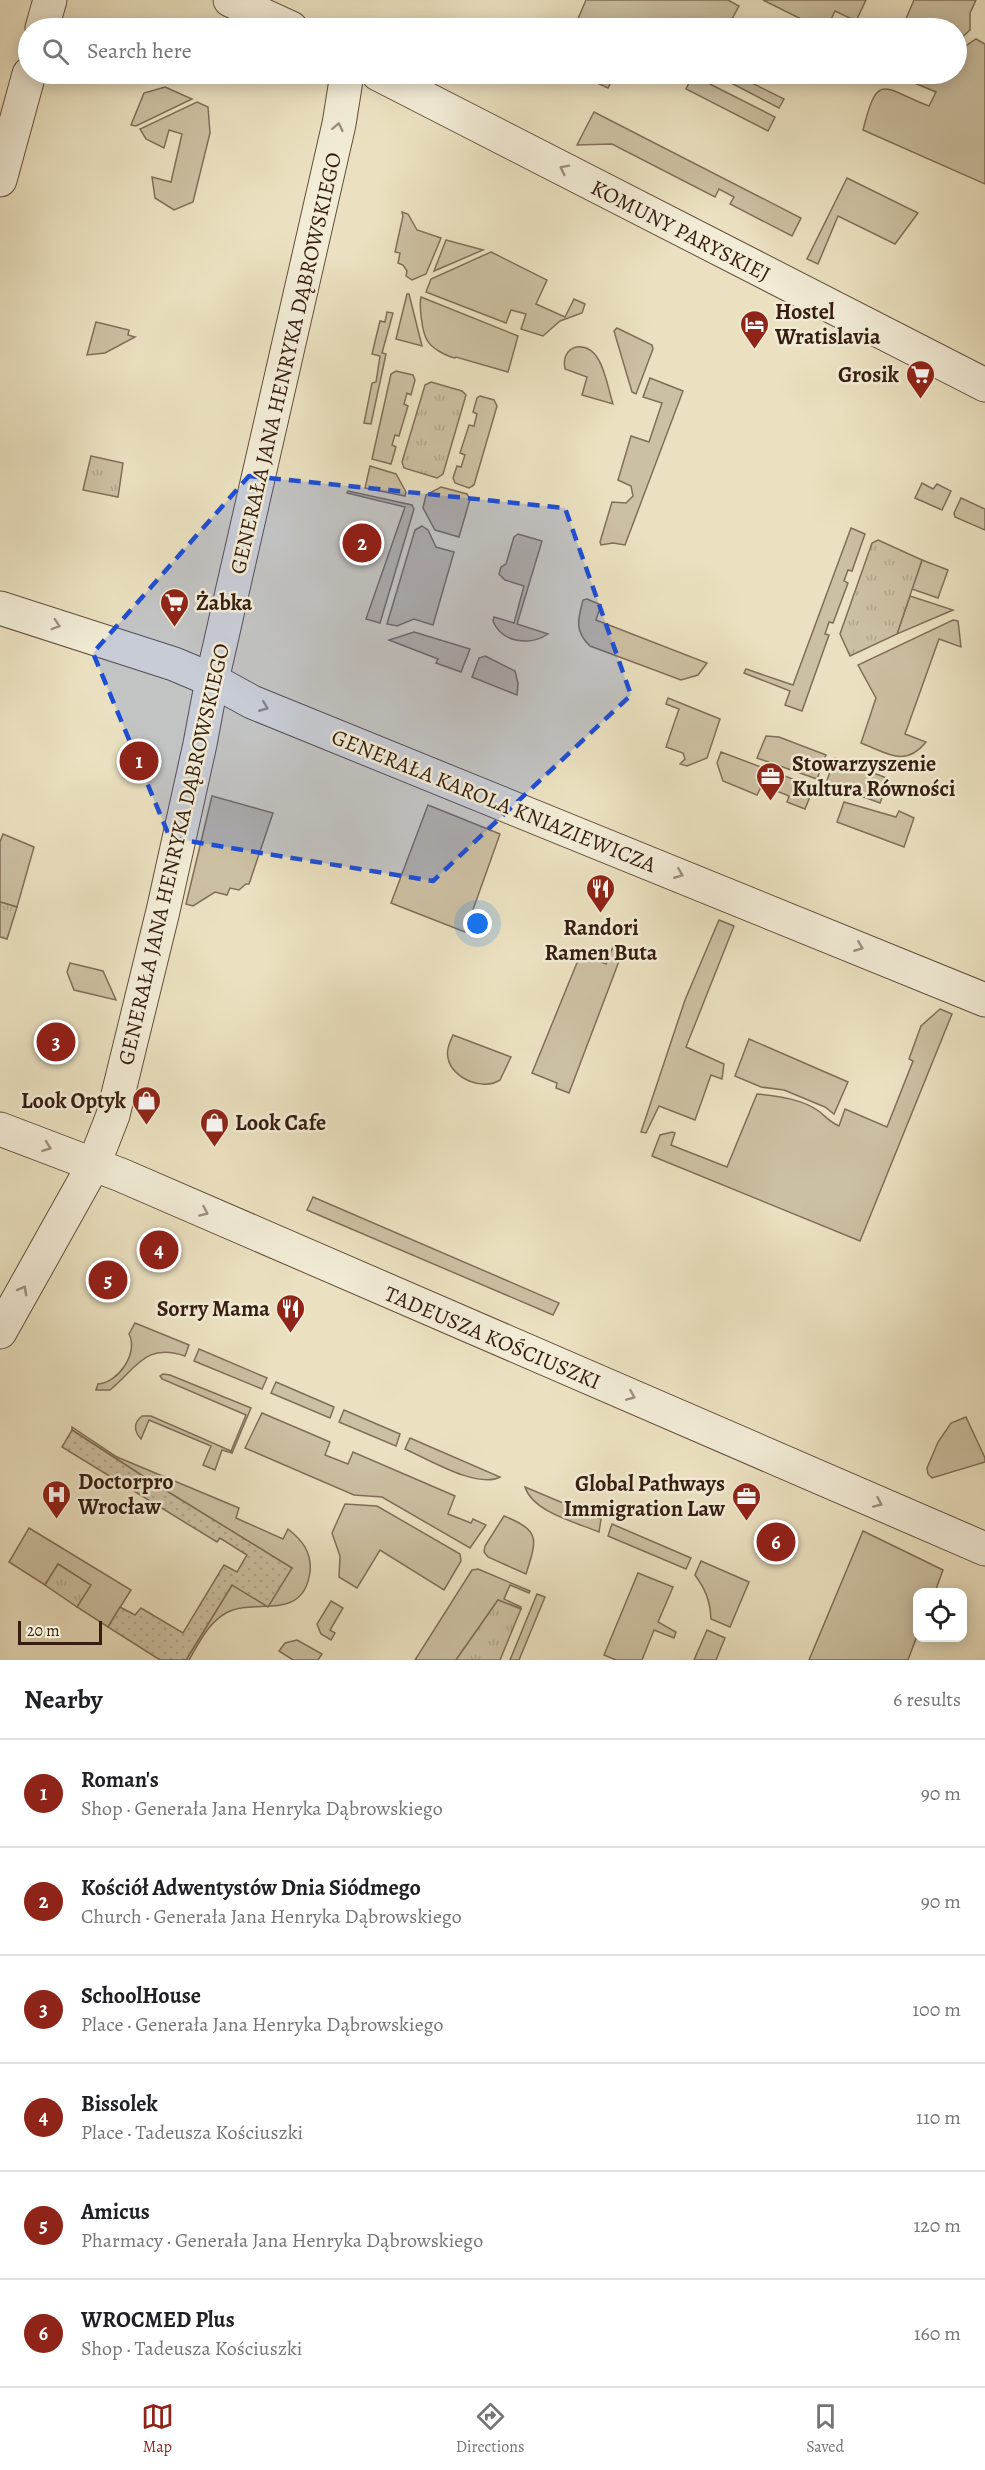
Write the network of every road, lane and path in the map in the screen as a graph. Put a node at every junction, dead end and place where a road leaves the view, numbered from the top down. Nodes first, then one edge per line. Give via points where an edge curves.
1 (50, 0) edge
2 (230, 0) edge
3 (276, 16) edge
4 (45, 18) edge
5 (26, 84) edge
6 (345, 84) edge
7 (398, 84) edge
8 (0, 180) edge
9 (985, 385) edge
10 (0, 608) edge
11 (212, 680) junction
12 (985, 1000) edge
13 (0, 1129) edge
14 (94, 1164) junction
15 (0, 1332) edge
16 (985, 1549) edge

1 - 4 street
2 - 3 street
5 - 8 street
11 -> 6 street, GENERAŁA JANA HENRYKA DĄBROWSKIEGO via 337,136
9 -> 7 street, KOMUNY PARYSKIEJ
10 -> 11 street, GENERAŁA KAROLA KNIAZIEWICZA
11 -> 12 street, GENERAŁA KAROLA KNIAZIEWICZA via 252,702
11 - 14 street, GENERAŁA JANA HENRYKA DĄBROWSKIEGO via 163,911 115,1107
13 -> 14 street, TADEUSZA KOŚCIUSZKI
15 -> 14 street, GENERAŁA JANA HENRYKA DĄBROWSKIEGO
14 -> 16 street, TADEUSZA KOŚCIUSZKI

